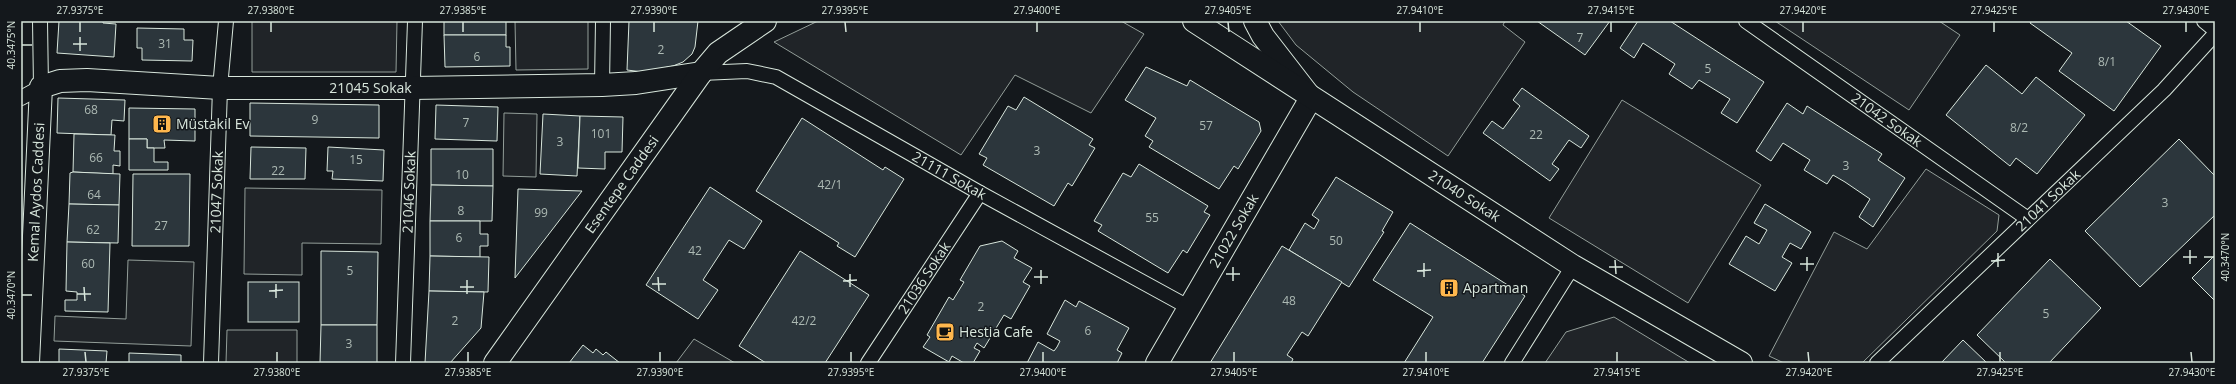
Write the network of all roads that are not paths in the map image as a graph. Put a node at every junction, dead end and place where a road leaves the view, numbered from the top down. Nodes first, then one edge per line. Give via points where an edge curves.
1 (40, 21) edge
2 (226, 21) edge
3 (415, 21) edge
4 (603, 21) edge
5 (765, 21) edge
6 (1194, 21) edge
7 (1255, 21) edge
8 (1746, 21) edge
9 (2204, 21) edge
10 (2215, 30) edge
11 (2215, 34) edge
12 (701, 73) junction
13 (602, 85) junction
14 (41, 87) junction
15 (220, 88) junction
16 (412, 88) junction
17 (21, 98) edge
18 (1311, 98) junction
19 (980, 193) junction
20 (2028, 219) junction
21 (1573, 266) junction
22 (1190, 308) junction
23 (28, 363) edge
24 (211, 363) edge
25 (403, 363) edge
26 (495, 363) edge
27 (868, 363) edge
28 (1157, 363) edge
29 (1512, 363) edge
30 (1741, 363) edge
31 (1877, 363) edge

1 - 14 lane, Kemal Aydos Caddesi
2 - 15 lane, 21047 Sokak
3 - 16 lane, 21046 Sokak
4 - 13 lane
5 - 12 street, Esentepe Caddesi via 718,53
6 - 18 street, 21040 Sokak
7 - 18 street via 1263,36
8 - 20 lane, 21042 Sokak
9 - 10 lane
11 - 20 lane, 21041 Sokak via 2164,90
12 - 13 street, 21045 Sokak via 636,83
12 - 19 lane, 21111 Sokak via 747,71 776,77
12 - 26 street, Esentepe Caddesi
13 - 16 street, 21045 Sokak
14 - 15 street, 21045 Sokak via 60,81 87,80
14 - 17 lane
14 - 23 street, Kemal Aydos Caddesi
15 - 16 street, 21045 Sokak
15 - 24 lane, 21047 Sokak
16 - 25 lane, 21046 Sokak
18 - 21 street, 21040 Sokak
18 - 22 street, 21022 Sokak
19 - 22 lane, 21111 Sokak
19 - 27 lane, 21036 Sokak
20 - 31 lane, 21041 Sokak
21 - 29 lane
21 - 30 street, 21040 Sokak
22 - 28 street, 21022 Sokak

